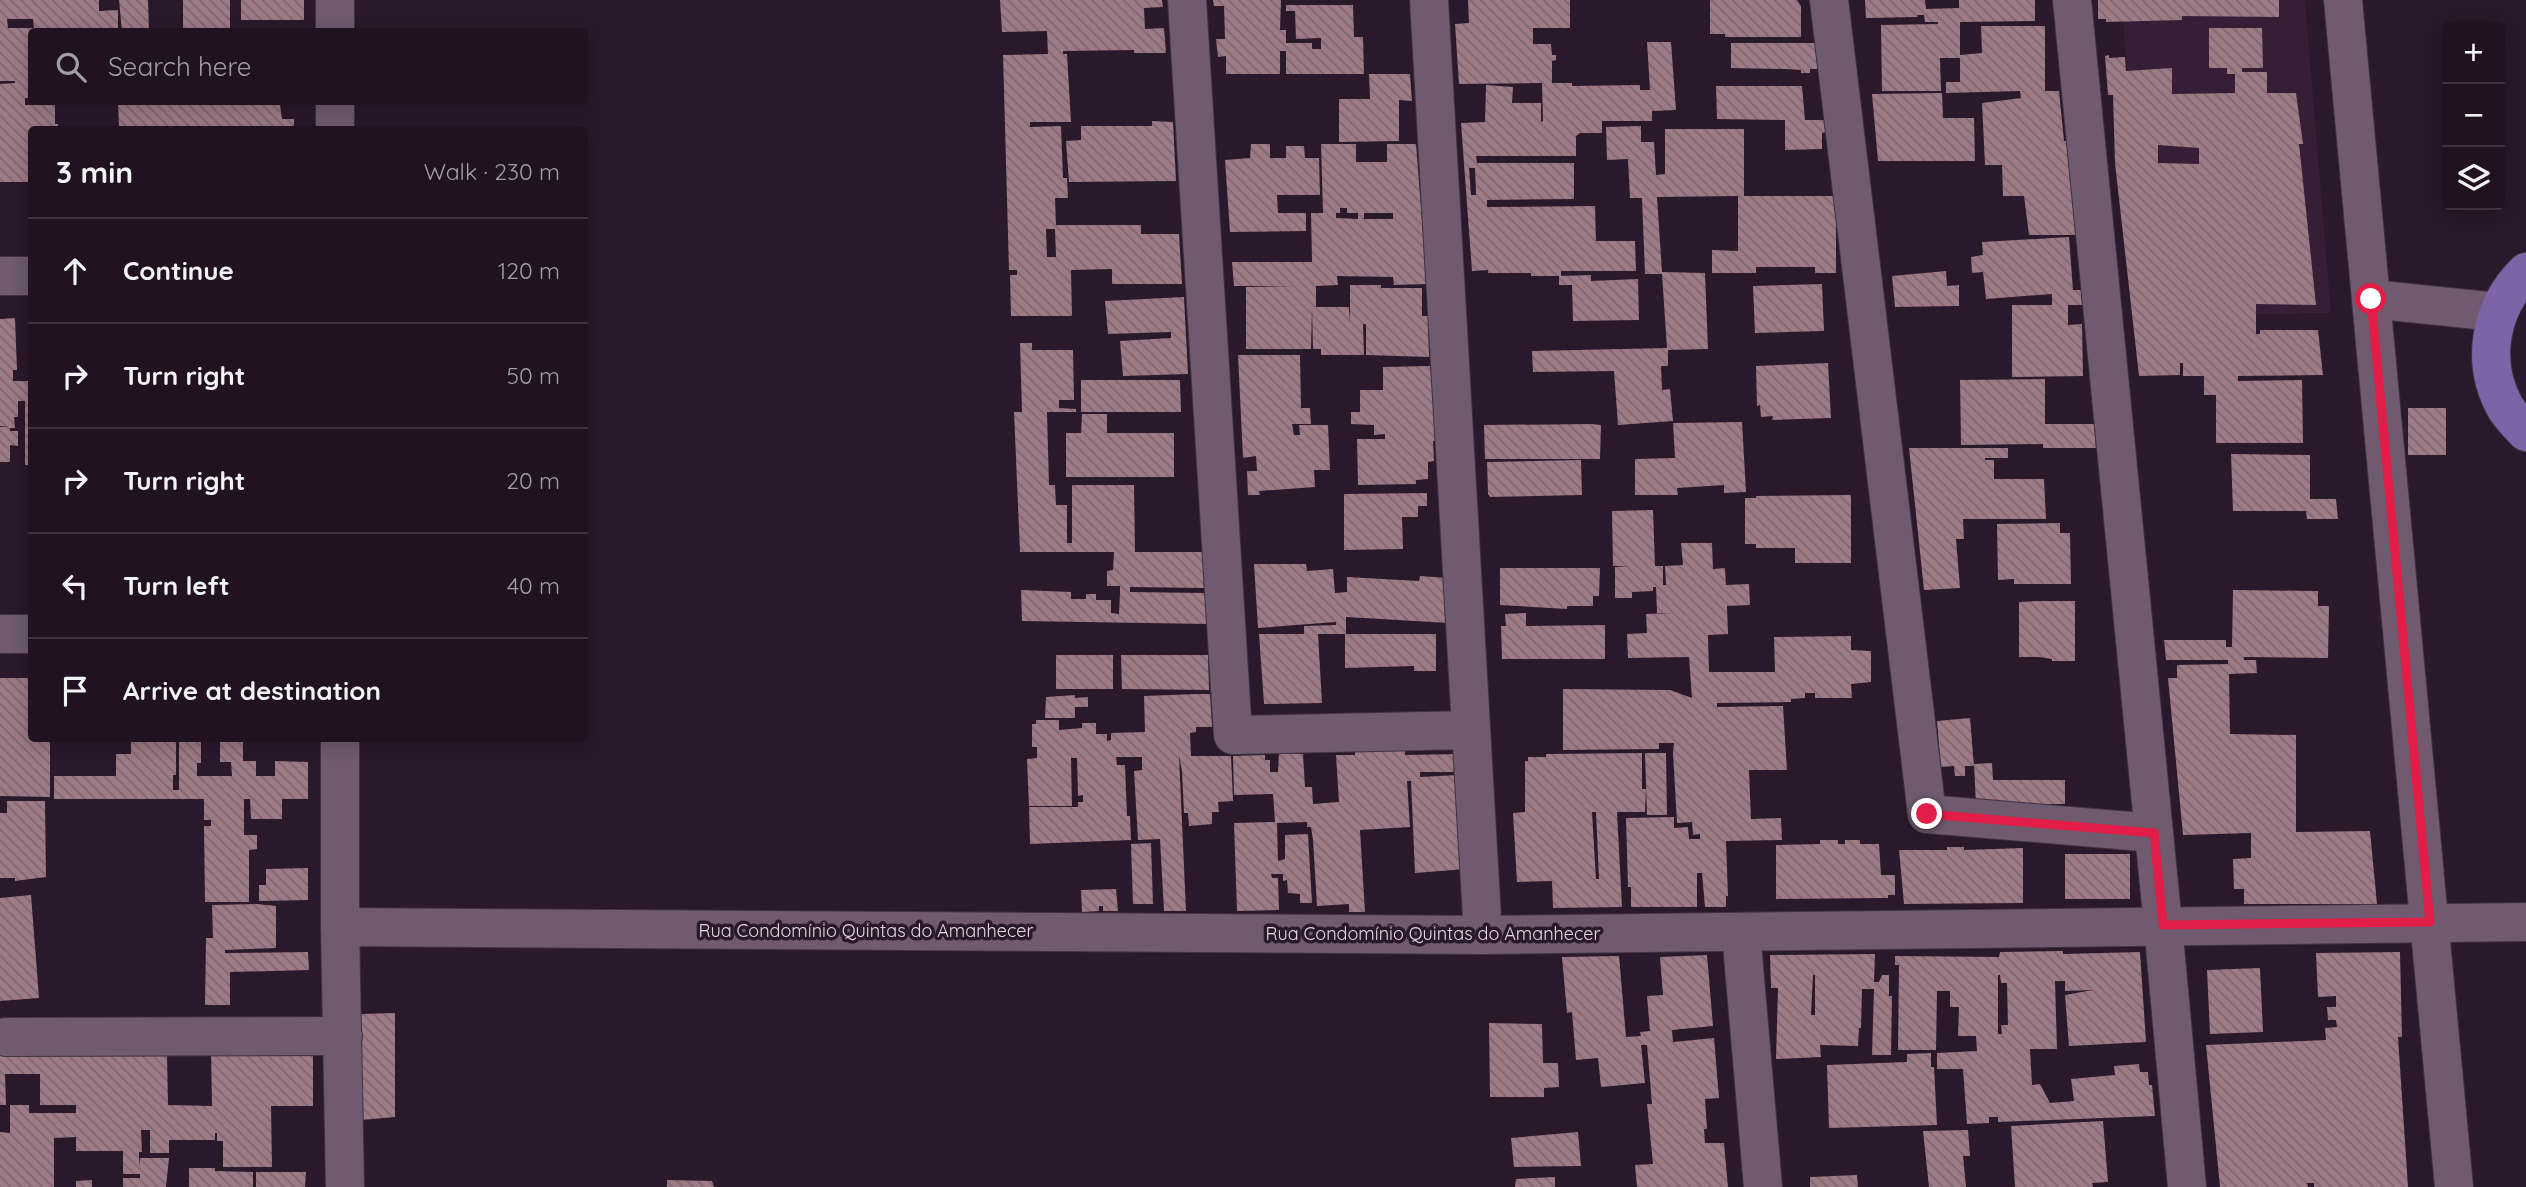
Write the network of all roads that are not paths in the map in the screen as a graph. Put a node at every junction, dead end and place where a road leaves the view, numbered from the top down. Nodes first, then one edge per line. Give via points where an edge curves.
1 (335, 0) edge
2 (1186, 0) edge
3 (1429, 0) edge
4 (1829, 0) edge
5 (2072, 0) edge
6 (2343, 0) edge
7 (335, 28) edge
8 (335, 105) edge
9 (335, 126) edge
10 (2525, 269) edge
11 (28, 275) edge
12 (0, 276) edge
13 (2371, 299) junction
14 (2497, 312) junction
15 (2526, 432) edge
16 (0, 634) edge
17 (28, 634) edge
18 (1471, 730) junction
19 (340, 742) edge
20 (2154, 833) junction
21 (2430, 922) junction
22 (2526, 922) edge
23 (2163, 925) junction
24 (340, 927) junction
25 (1741, 932) junction
26 (1483, 935) junction
27 (344, 1036) junction
28 (6, 1037) dead end
29 (345, 1187) edge
30 (1763, 1187) edge
31 (2187, 1187) edge
32 (2454, 1187) edge

1 - 7 street
2 - 18 street via 1233,735
3 - 18 street
4 - 20 street via 1927,814
5 - 20 street
6 - 13 street
8 - 9 street
10 - 14 main road
11 - 12 street
13 - 14 street
13 - 21 street
14 - 15 main road via 2490,345 2493,377 2505,408
16 - 17 street
18 - 26 street
19 - 24 street
20 - 23 street
21 - 22 street, Rua Condomínio Quintas do Amanhecer
21 - 23 street, Rua Condomínio Quintas do Amanhecer
21 - 32 street
23 - 25 street, Rua Condomínio Quintas do Amanhecer
23 - 31 street
24 - 26 street, Rua Condomínio Quintas do Amanhecer
24 - 27 street
25 - 26 street, Rua Condomínio Quintas do Amanhecer
25 - 30 street
27 - 28 street
27 - 29 street

